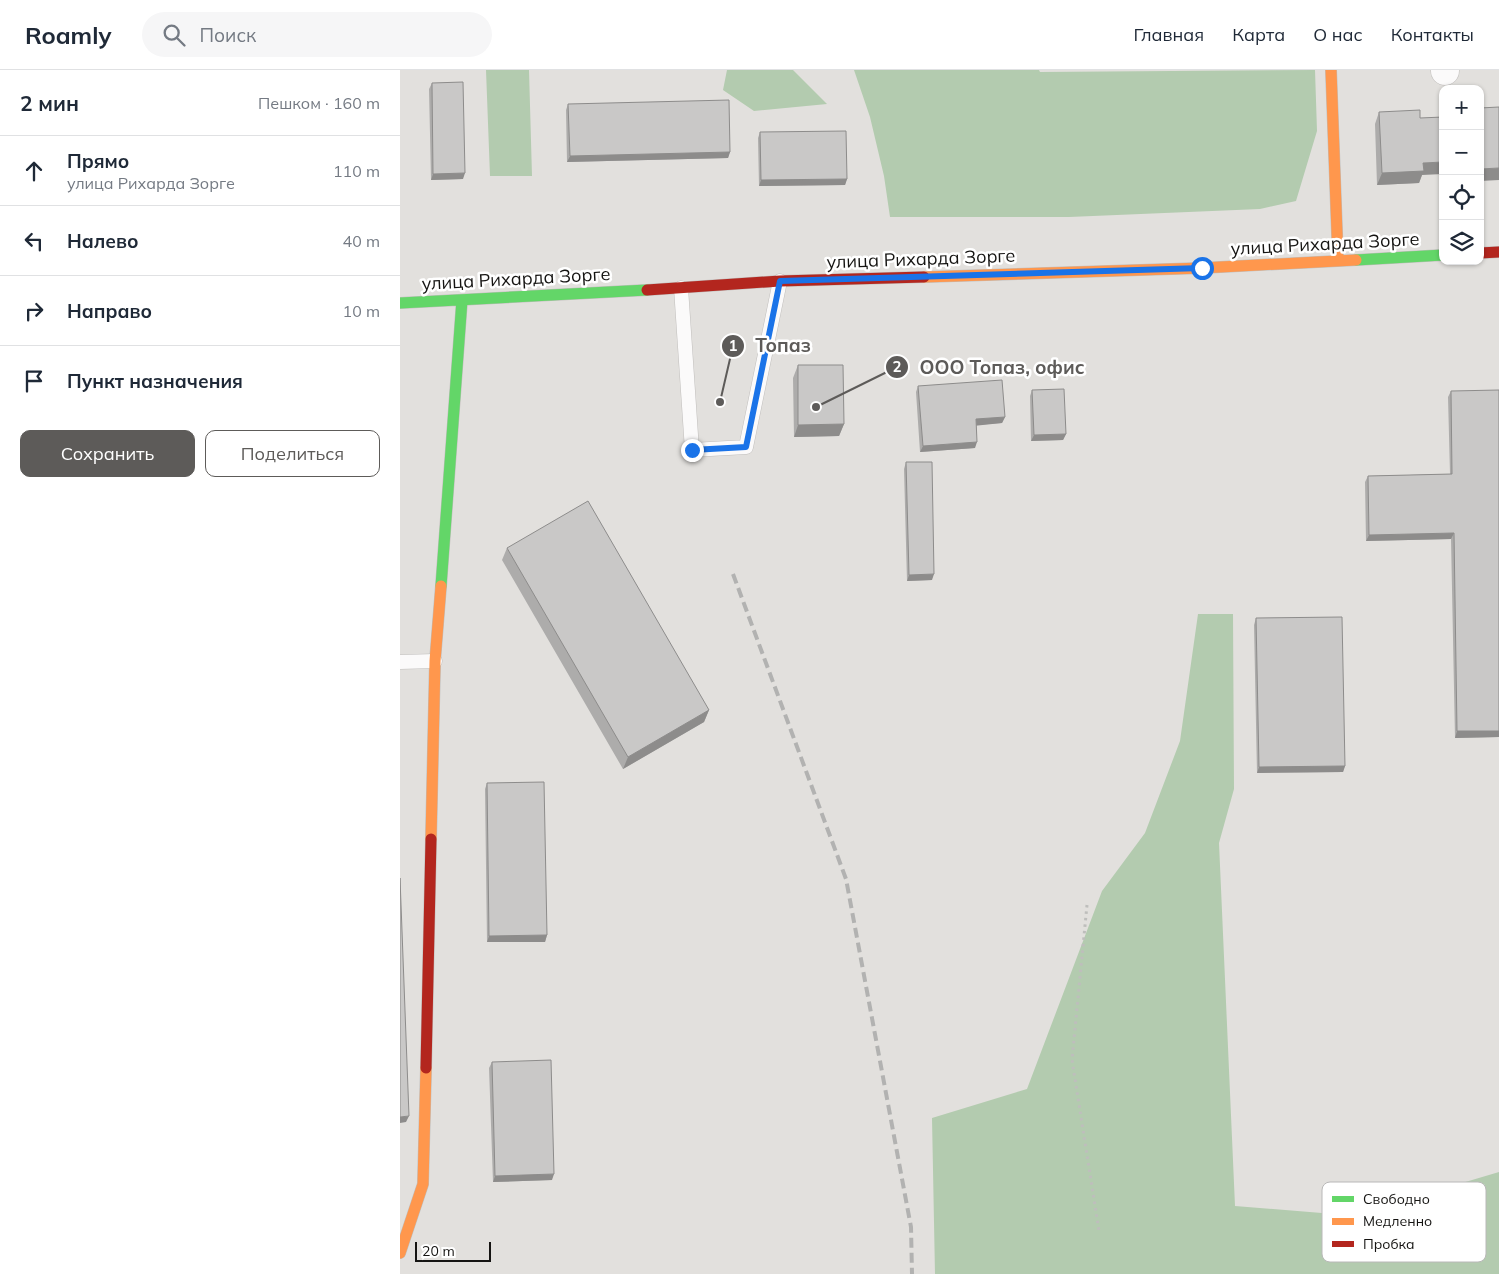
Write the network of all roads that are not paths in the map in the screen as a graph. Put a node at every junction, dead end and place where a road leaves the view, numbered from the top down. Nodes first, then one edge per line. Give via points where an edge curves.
1 (1331, 70) edge
2 (1499, 252) edge
3 (1484, 253) edge
4 (1439, 255) edge
5 (1338, 260) junction
6 (780, 281) junction
7 (681, 288) junction
8 (462, 300) junction
9 (400, 303) edge
10 (435, 661) junction
11 (400, 662) edge
12 (400, 1253) edge

1 - 5 street
2 - 3 street
4 - 5 street, улица Рихарда Зорге
5 - 6 street, улица Рихарда Зорге via 1202,268
6 - 7 street, улица Рихарда Зорге
6 - 7 lane via 746,447 692,450
7 - 8 street, улица Рихарда Зорге
8 - 9 street, улица Рихарда Зорге
8 - 10 street
10 - 11 lane
10 - 12 street via 423,1184

